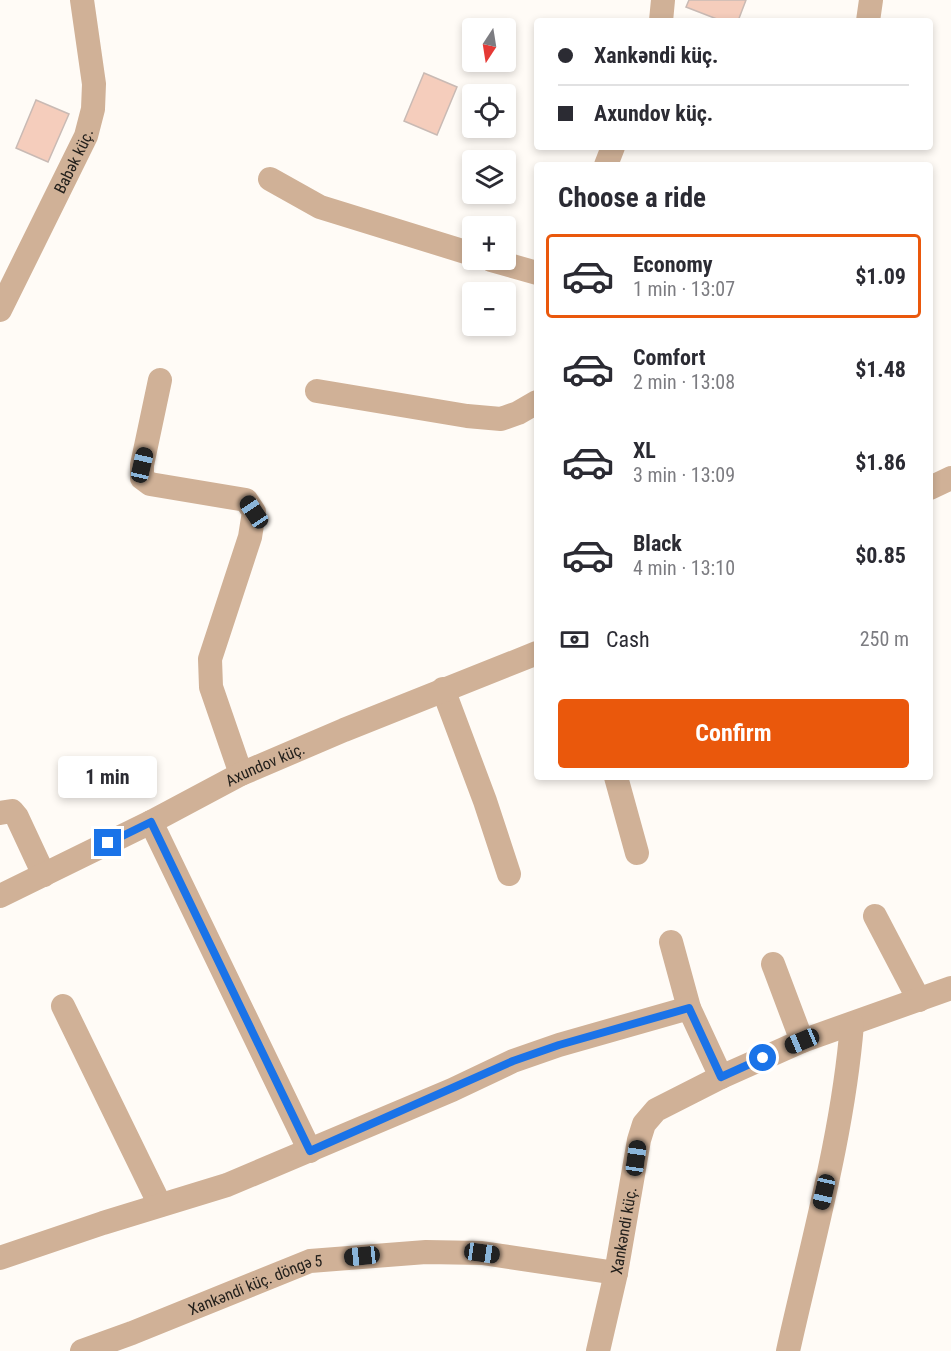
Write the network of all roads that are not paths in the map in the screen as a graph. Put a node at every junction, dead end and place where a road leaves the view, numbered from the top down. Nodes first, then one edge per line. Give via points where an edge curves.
1 (82, 0) edge
2 (663, 0) edge
3 (872, 0) edge
4 (661, 18) edge
5 (869, 18) edge
6 (270, 179) dead end
7 (462, 251) edge
8 (516, 267) edge
9 (534, 272) edge
10 (0, 310) edge
11 (160, 381) dead end
12 (317, 391) dead end
13 (534, 404) edge
14 (951, 478) edge
15 (933, 487) edge
16 (534, 653) edge
17 (443, 689) junction
18 (241, 774) junction
19 (617, 780) edge
20 (0, 813) edge
21 (151, 822) junction
22 (637, 853) dead end
23 (509, 874) dead end
24 (44, 875) junction
25 (0, 896) edge
26 (875, 916) dead end
27 (671, 942) dead end
28 (773, 963) dead end
29 (951, 988) edge
30 (919, 1000) junction
31 (63, 1006) dead end
32 (689, 1008) junction
33 (852, 1024) junction
34 (802, 1041) junction
35 (721, 1077) junction
36 (310, 1151) junction
37 (160, 1205) junction
38 (3, 1250) edge
39 (616, 1273) junction
40 (82, 1351) edge
41 (598, 1351) edge
42 (788, 1351) edge

1 - 10 street, Babək küç. via 94,84 86,136
2 - 4 street
3 - 5 street
6 - 7 street via 320,207
8 - 9 street
11 - 18 street via 142,478 150,484 246,500 254,512 250,537 210,659 211,687
12 - 13 street via 501,419
14 - 15 street
16 - 17 street, Axundov küç.
17 - 18 street, Axundov küç.
17 - 23 street
18 - 21 street, Axundov küç.
19 - 22 street
20 - 24 street via 12,811 17,817
21 - 24 street, Axundov küç.
21 - 36 street
24 - 25 street, Axundov küç.
26 - 30 street
27 - 32 street
28 - 34 street
29 - 30 street, Xankəndi küç.
30 - 33 street, Xankəndi küç.
31 - 37 street
32 - 35 street
32 - 36 street via 513,1061
33 - 34 street, Xankəndi küç.
33 - 42 street via 840,1124
34 - 35 street, Xankəndi küç.
35 - 39 street, Xankəndi küç. via 656,1110 644,1124
36 - 37 street via 227,1185
37 - 38 street
39 - 40 street, Xankəndi küç. döngə 5 via 482,1253 426,1252 310,1262
39 - 41 street, Xankəndi küç.

